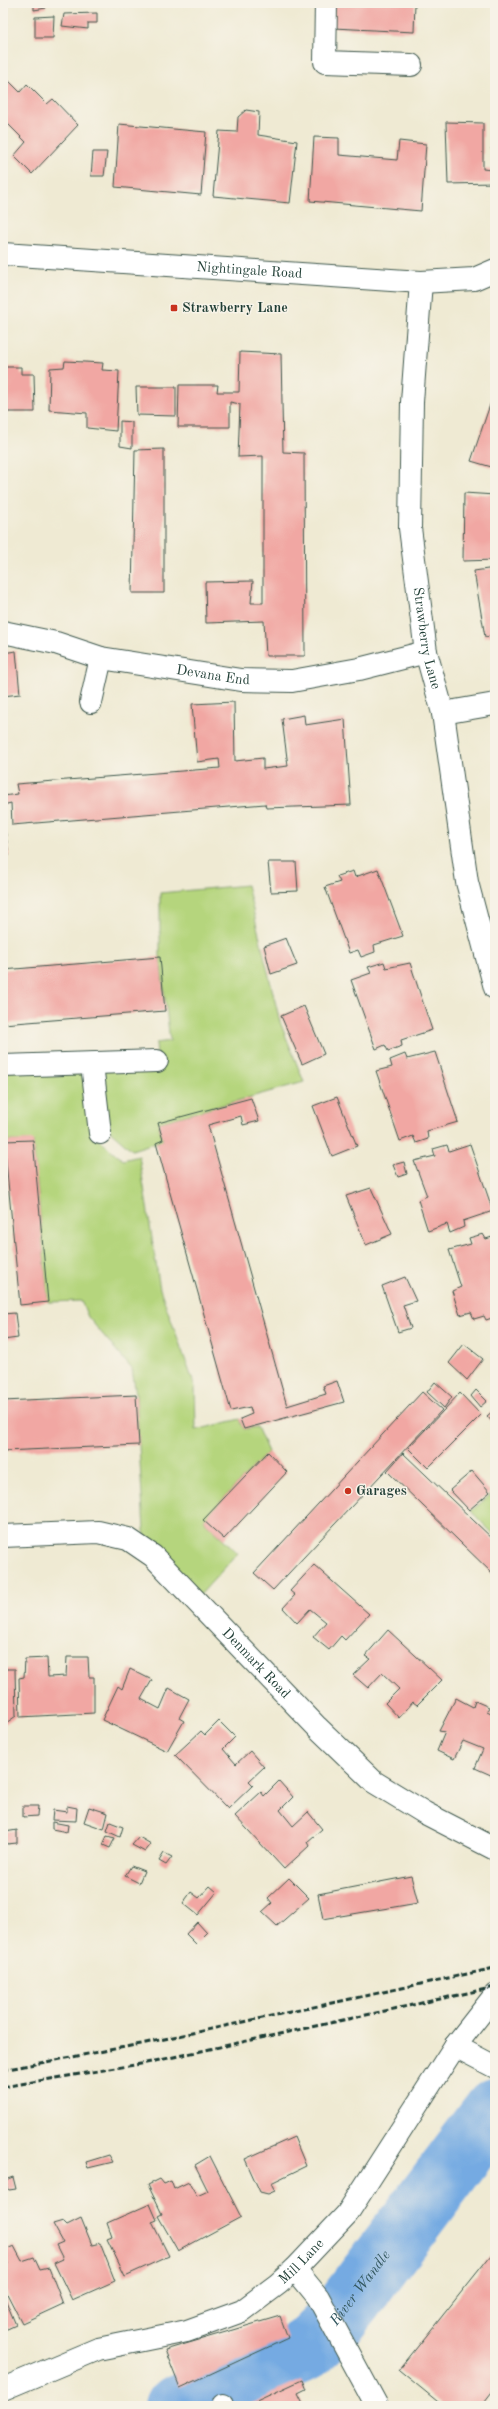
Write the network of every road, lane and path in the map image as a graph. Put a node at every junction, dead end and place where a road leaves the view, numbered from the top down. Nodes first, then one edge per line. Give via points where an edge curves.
1 (326, 3) edge
2 (412, 65) dead end
3 (3, 254) edge
4 (495, 270) edge
5 (421, 282) junction
6 (3, 632) edge
7 (426, 652) junction
8 (101, 658) junction
9 (91, 702) dead end
10 (495, 704) edge
11 (443, 713) junction
12 (495, 988) edge
13 (156, 1061) dead end
14 (92, 1064) junction
15 (3, 1066) edge
16 (100, 1133) dead end
17 (3, 1536) edge
18 (495, 1849) edge
19 (495, 1995) edge
20 (455, 2046) junction
21 (495, 2067) edge
22 (295, 2269) junction
23 (3, 2389) edge
24 (377, 2406) edge

1 - 2 street via 325,62
3 - 5 street, Nightingale Road
4 - 5 street, Nightingale Road via 474,279
5 - 7 street, Strawberry Lane via 412,402 410,528
6 - 8 street, Devana End via 56,643
7 - 8 street, Devana End via 359,669 292,681 241,680
7 - 11 street, Strawberry Lane
8 - 9 street
10 - 11 street
11 - 12 street, Strawberry Lane via 467,882
13 - 14 street
14 - 15 street
14 - 16 street
17 - 18 street, Denmark Road via 98,1532 128,1539 153,1556 317,1727 374,1782 425,1813
19 - 20 street, Mill Lane
20 - 21 street
20 - 22 street, Mill Lane via 347,2214
22 - 23 street, Mill Lane via 242,2311 187,2331 98,2348
22 - 24 street via 318,2297

